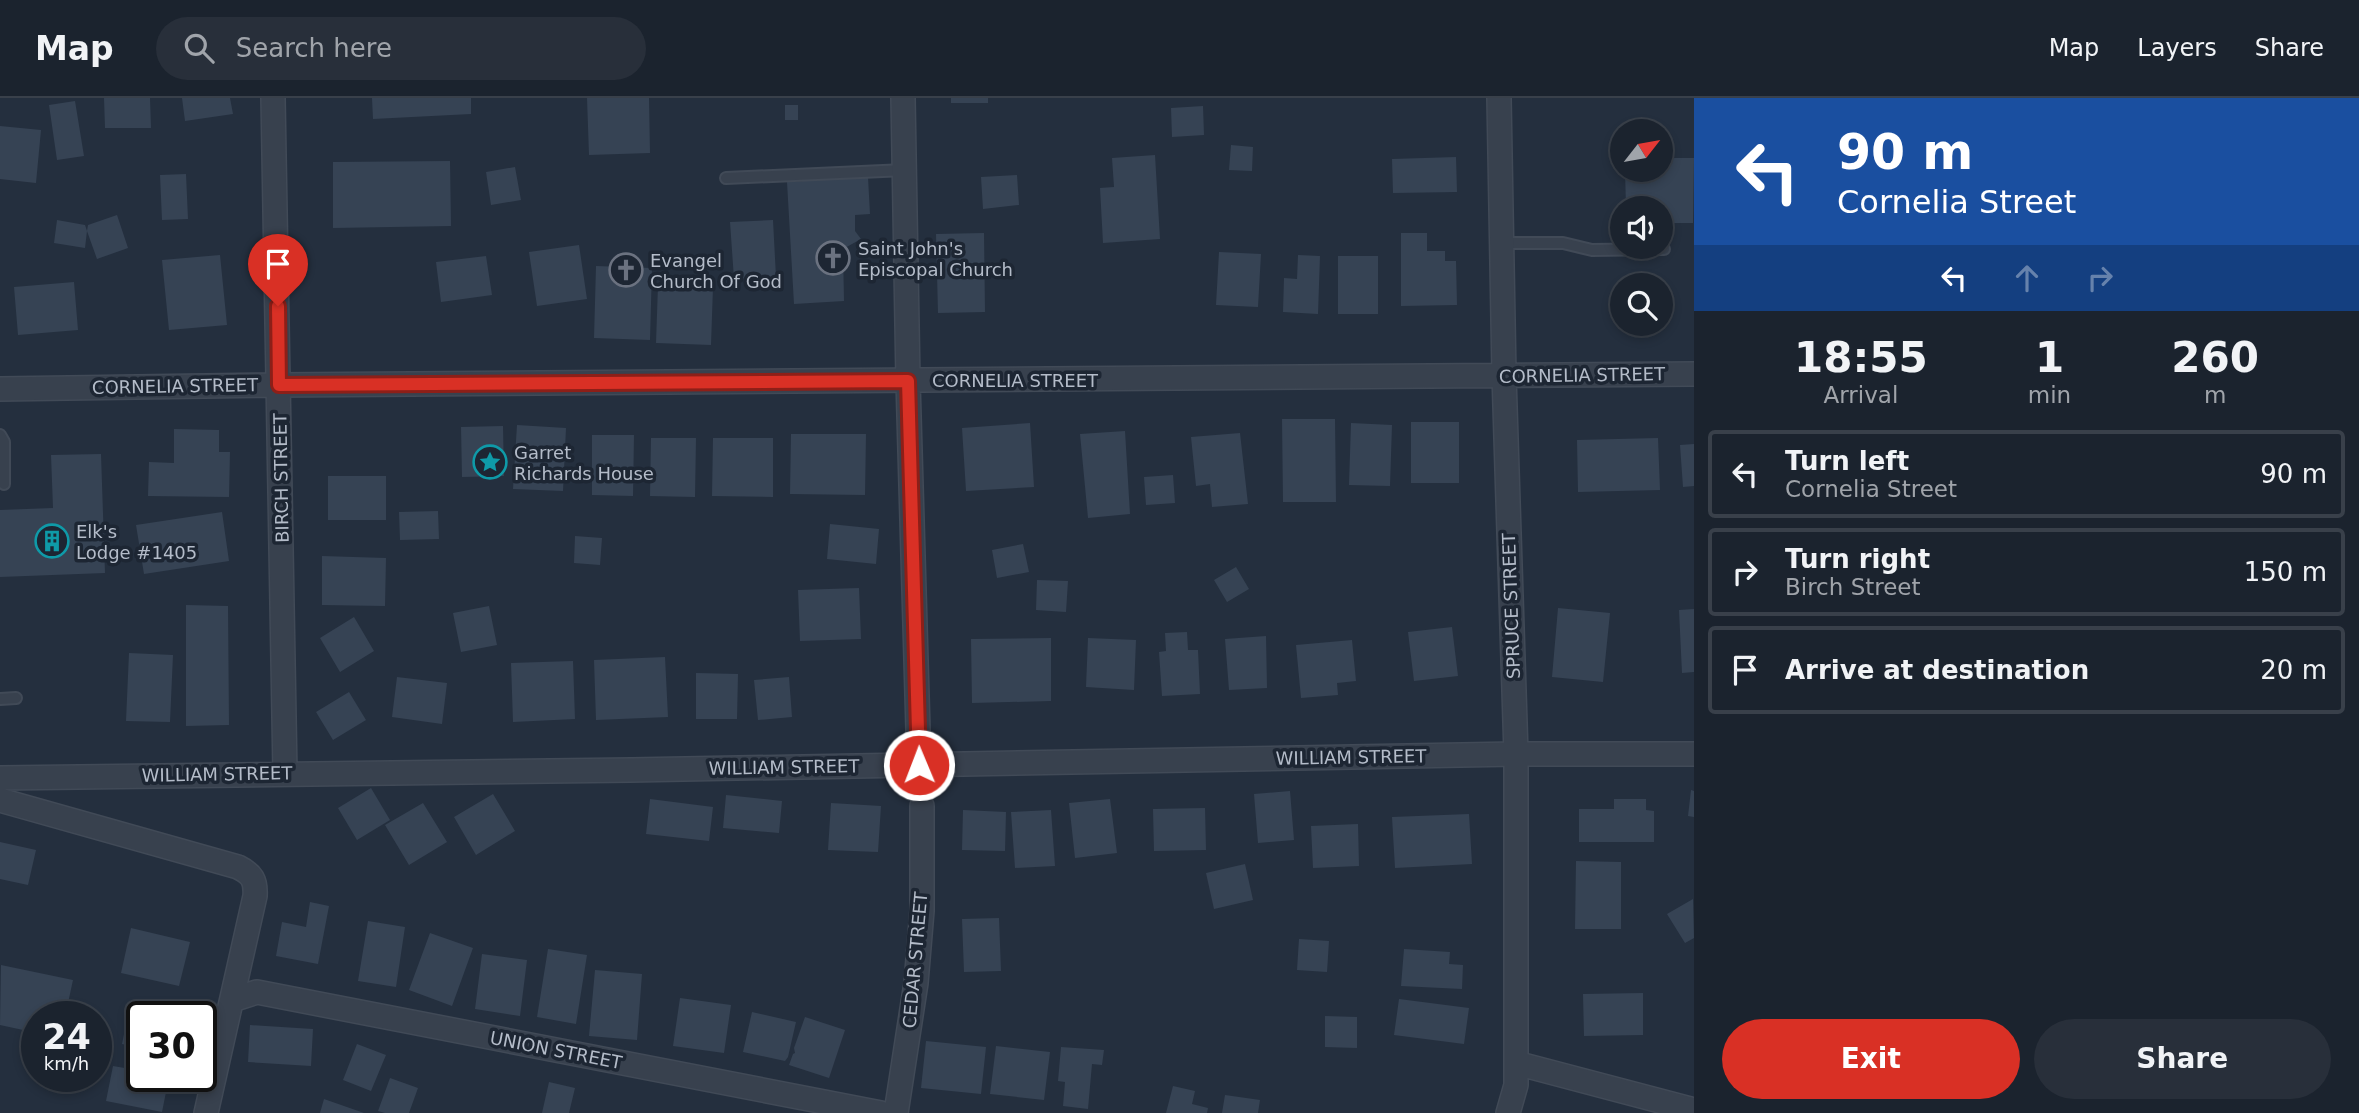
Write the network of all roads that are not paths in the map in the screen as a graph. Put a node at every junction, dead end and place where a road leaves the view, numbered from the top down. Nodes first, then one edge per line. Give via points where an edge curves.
1 (273, 98) edge
2 (903, 98) edge
3 (1499, 98) edge
4 (905, 170) junction
5 (726, 178) dead end
6 (1502, 243) junction
7 (1610, 250) edge
8 (1694, 374) edge
9 (1504, 375) junction
10 (908, 381) junction
11 (279, 385) junction
12 (0, 389) edge
13 (0, 435) edge
14 (5, 484) dead end
15 (16, 698) dead end
16 (0, 699) edge
17 (1516, 754) junction
18 (1694, 754) edge
19 (919, 765) junction
20 (285, 773) junction
21 (0, 778) edge
22 (0, 800) edge
23 (922, 806) dead end
24 (232, 1000) junction
25 (1516, 1063) junction
26 (1694, 1110) edge
27 (206, 1113) edge
28 (881, 1113) edge
29 (896, 1113) edge
30 (1508, 1113) edge

1 - 11 street, BIRCH STREET
2 - 4 street
3 - 6 street, SPRUCE STREET
4 - 5 lane
4 - 10 street
6 - 7 lane via 1563,243
6 - 9 street, SPRUCE STREET
8 - 9 street, CORNELIA STREET
9 - 10 street, CORNELIA STREET
9 - 17 street, SPRUCE STREET
10 - 11 street, CORNELIA STREET
10 - 19 street
11 - 12 street, CORNELIA STREET
11 - 20 street, BIRCH STREET
13 - 14 lane
15 - 16 lane
17 - 18 street, WILLIAM STREET
17 - 19 street, WILLIAM STREET
17 - 25 street, SPRUCE STREET
19 - 20 street, WILLIAM STREET
20 - 21 street, WILLIAM STREET
22 - 24 street via 250,873 256,882 255,896
23 - 29 street, CEDAR STREET via 918,959
24 - 27 street
24 - 28 street, UNION STREET via 257,992
25 - 26 street
25 - 30 street, SPRUCE STREET

